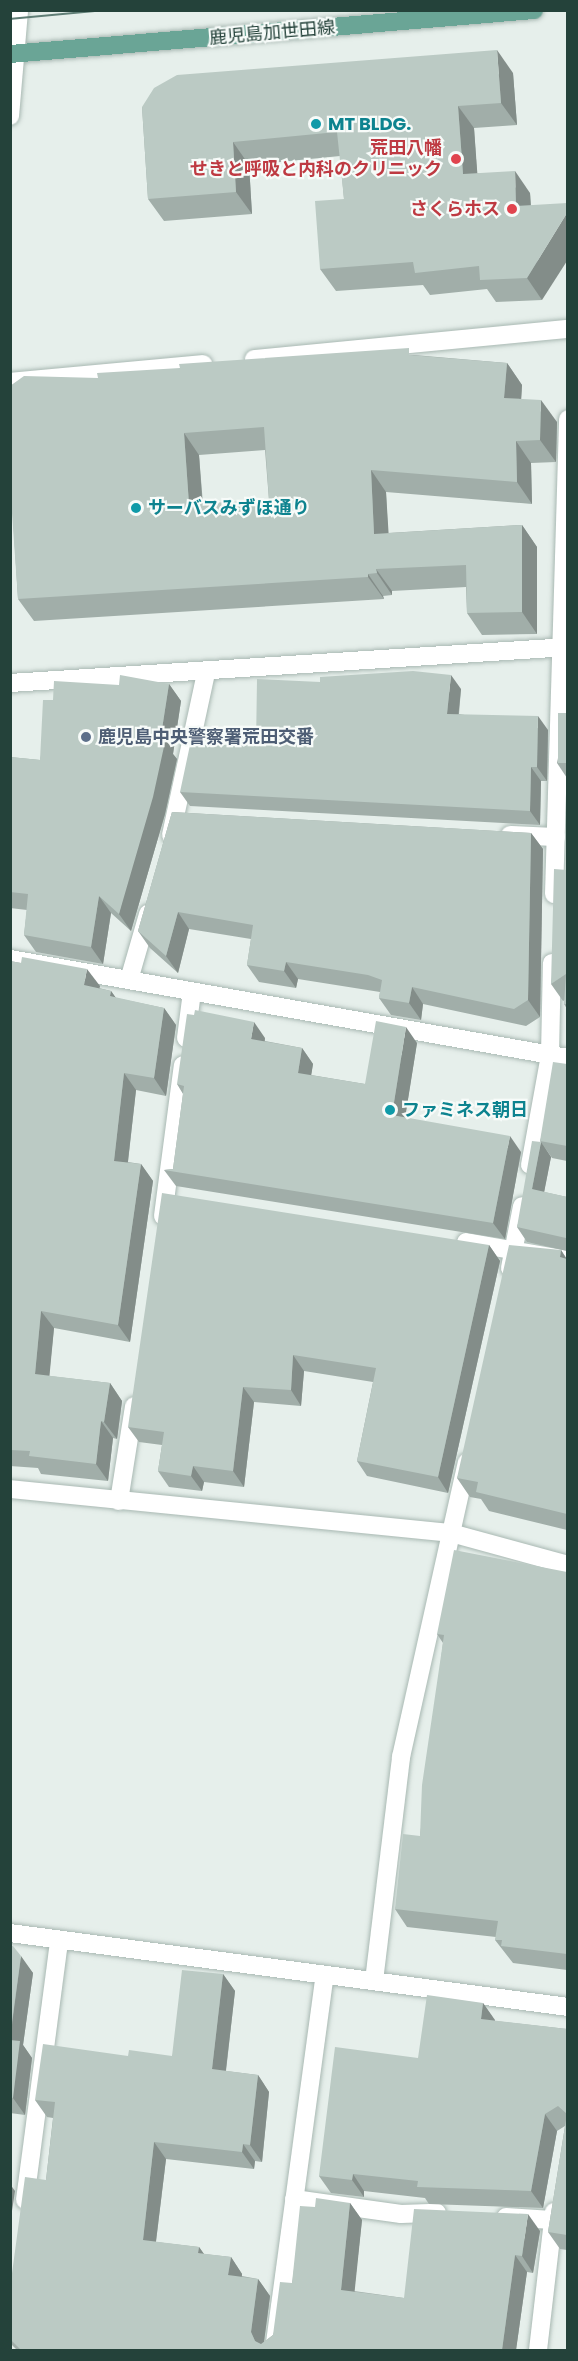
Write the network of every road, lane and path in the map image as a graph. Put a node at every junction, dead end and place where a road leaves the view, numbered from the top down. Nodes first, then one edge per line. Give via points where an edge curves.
1 (19, 10) edge
2 (534, 10) edge
3 (13, 54) edge
4 (10, 116) edge
5 (567, 329) edge
6 (239, 361) edge
7 (217, 363) edge
8 (10, 382) edge
9 (567, 418) edge
10 (564, 647) edge
11 (206, 673) junction
12 (10, 683) edge
13 (496, 834) edge
14 (556, 837) junction
15 (167, 849) edge
16 (154, 893) edge
17 (554, 918) edge
18 (553, 941) edge
19 (10, 959) edge
20 (129, 980) junction
21 (192, 992) junction
22 (559, 1057) edge
23 (166, 1196) junction
24 (189, 1199) edge
25 (444, 1239) edge
26 (159, 1240) edge
27 (514, 1250) junction
28 (567, 1260) edge
29 (507, 1284) edge
30 (137, 1385) edge
31 (471, 1442) edge
32 (10, 1489) edge
33 (119, 1501) junction
34 (451, 1533) junction
35 (567, 1565) edge
36 (10, 1933) edge
37 (59, 1940) junction
38 (325, 1975) junction
39 (374, 1981) junction
40 (567, 2007) edge
41 (558, 2188) edge
42 (294, 2199) junction
43 (452, 2214) edge
44 (485, 2216) edge
45 (22, 2220) edge
46 (552, 2220) junction
47 (274, 2350) edge
48 (538, 2350) edge

1 - 3 street
2 - 3 main road, 鹿児島加世田線
3 - 4 street
5 - 6 street
7 - 8 street
9 - 10 street
10 - 11 street
10 - 14 street
11 - 12 street
11 - 15 street via 182,817
13 - 14 street
14 - 17 street
16 - 20 street
18 - 22 street
19 - 20 street
20 - 21 street
21 - 22 street
21 - 23 street
22 - 27 street via 526,1185
23 - 24 street
23 - 26 street
25 - 27 street
27 - 28 street
27 - 29 street
30 - 33 street
31 - 34 street
32 - 33 street
33 - 34 street
34 - 35 street
34 - 39 street via 401,1757
36 - 37 street
37 - 38 street
37 - 45 street
38 - 39 street
38 - 42 street
39 - 40 street
41 - 46 street
42 - 43 street via 401,2214
42 - 47 street
44 - 46 street
46 - 48 street

